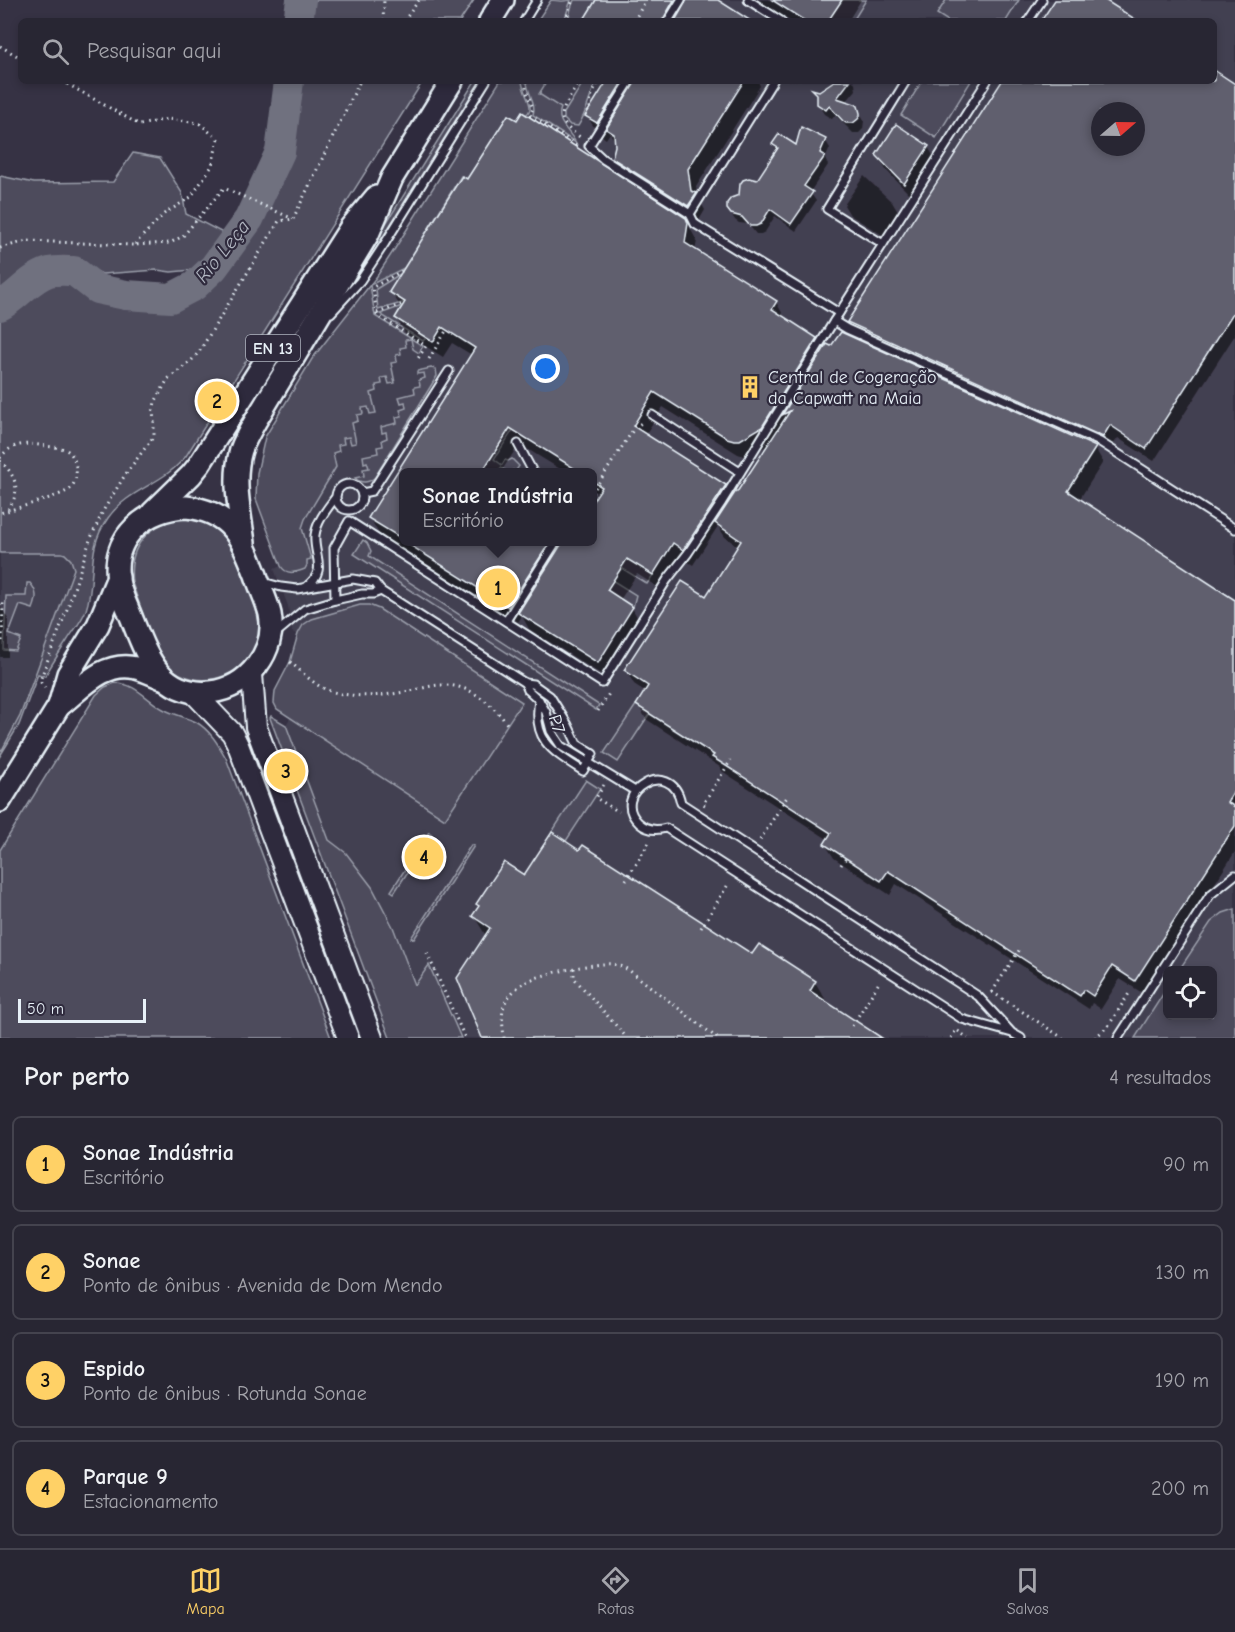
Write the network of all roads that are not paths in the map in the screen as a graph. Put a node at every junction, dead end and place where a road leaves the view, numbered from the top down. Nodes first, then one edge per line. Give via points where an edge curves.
1 (503, 0) edge
2 (537, 0) edge
3 (681, 0) edge
4 (748, 0) edge
5 (1042, 0) edge
6 (492, 18) edge
7 (526, 18) edge
8 (670, 18) edge
9 (775, 18) edge
10 (1030, 18) edge
11 (450, 84) edge
12 (484, 84) edge
13 (628, 84) edge
14 (771, 84) edge
15 (904, 84) edge
16 (985, 84) edge
17 (392, 178) junction
18 (690, 214) junction
19 (883, 244) junction
20 (839, 313) junction
21 (834, 321) junction
22 (311, 329) junction
23 (449, 371) dead end
24 (652, 415) road end
25 (518, 444) dead end
26 (531, 468) edge
27 (740, 472) junction
28 (362, 493) junction
29 (335, 498) junction
30 (351, 510) junction
31 (150, 515) junction
32 (349, 521) junction
33 (1235, 529) edge
34 (553, 546) edge
35 (245, 547) junction
36 (118, 577) junction
37 (257, 580) junction
38 (334, 582) junction
39 (305, 588) junction
40 (381, 591) junction
41 (335, 600) junction
42 (506, 621) junction
43 (269, 639) junction
44 (252, 674) junction
45 (166, 679) junction
46 (525, 683) junction
47 (192, 691) junction
48 (539, 700) junction
49 (59, 706) junction
50 (588, 763) junction
51 (635, 791) junction
52 (2, 793) edge
53 (1235, 875) edge
54 (1227, 882) junction
55 (1235, 886) edge
56 (1012, 1033) junction
57 (348, 1038) edge
58 (372, 1038) edge
59 (1021, 1038) edge
60 (1118, 1038) edge

1 - 6 main road
2 - 7 lane
3 - 8 lane
4 - 9 lane
5 - 10 lane
11 - 17 main road, EN 13
12 - 22 lane via 360,280
13 - 18 lane via 590,146 603,159
14 - 18 lane
15 - 19 lane via 827,209
16 - 19 lane
17 - 22 main road, EN 13 via 368,234
17 - 31 main road, EN 13 via 351,227 200,465
18 - 20 lane via 695,224
19 - 20 lane
20 - 21 lane
21 - 27 lane
21 - 33 lane via 1100,442
22 - 35 main road, EN 13 via 242,447 236,473
23 - 28 lane via 372,492
24 - 27 lane
25 - 26 lane
27 - 42 lane via 602,683
28 - 29 lane via 348,483 340,486
28 - 30 lane via 361,503
29 - 30 lane via 339,506
29 - 39 lane via 318,524 318,572
30 - 32 lane
31 - 35 main road, EN 13 via 177,507 205,510 226,522
31 - 36 main road, EN 13 via 133,529 123,545
32 - 38 lane via 334,548
32 - 42 lane
34 - 42 lane
35 - 37 main road, EN 13
36 - 45 main road, EN 13 via 143,649
36 - 49 main road, EN 13 via 98,625 68,674
37 - 39 lane
37 - 43 main road, EN 13 via 269,612
38 - 39 lane
38 - 40 lane via 363,580 375,583
38 - 41 lane
40 - 41 lane
40 - 46 lane
41 - 43 lane via 300,612
43 - 44 main road, EN 13
44 - 47 main road, EN 13 via 222,690
44 - 58 main road via 256,727
45 - 47 main road, EN 13
45 - 49 main road, EN 13 via 135,667 113,669 93,677
46 - 48 lane
46 - 50 lane via 550,696 577,744 593,754
47 - 57 main road via 232,733 238,745
48 - 50 lane via 561,746
48 - 50 lane, P7 via 536,715 547,744 583,771
49 - 52 main road, EN 13
50 - 51 lane
51 - 56 lane via 648,781 670,785 681,803 978,996
51 - 56 lane via 632,813 641,825 656,830 666,828 962,1019
53 - 54 lane
54 - 55 lane
54 - 60 lane via 1210,895
56 - 59 lane

